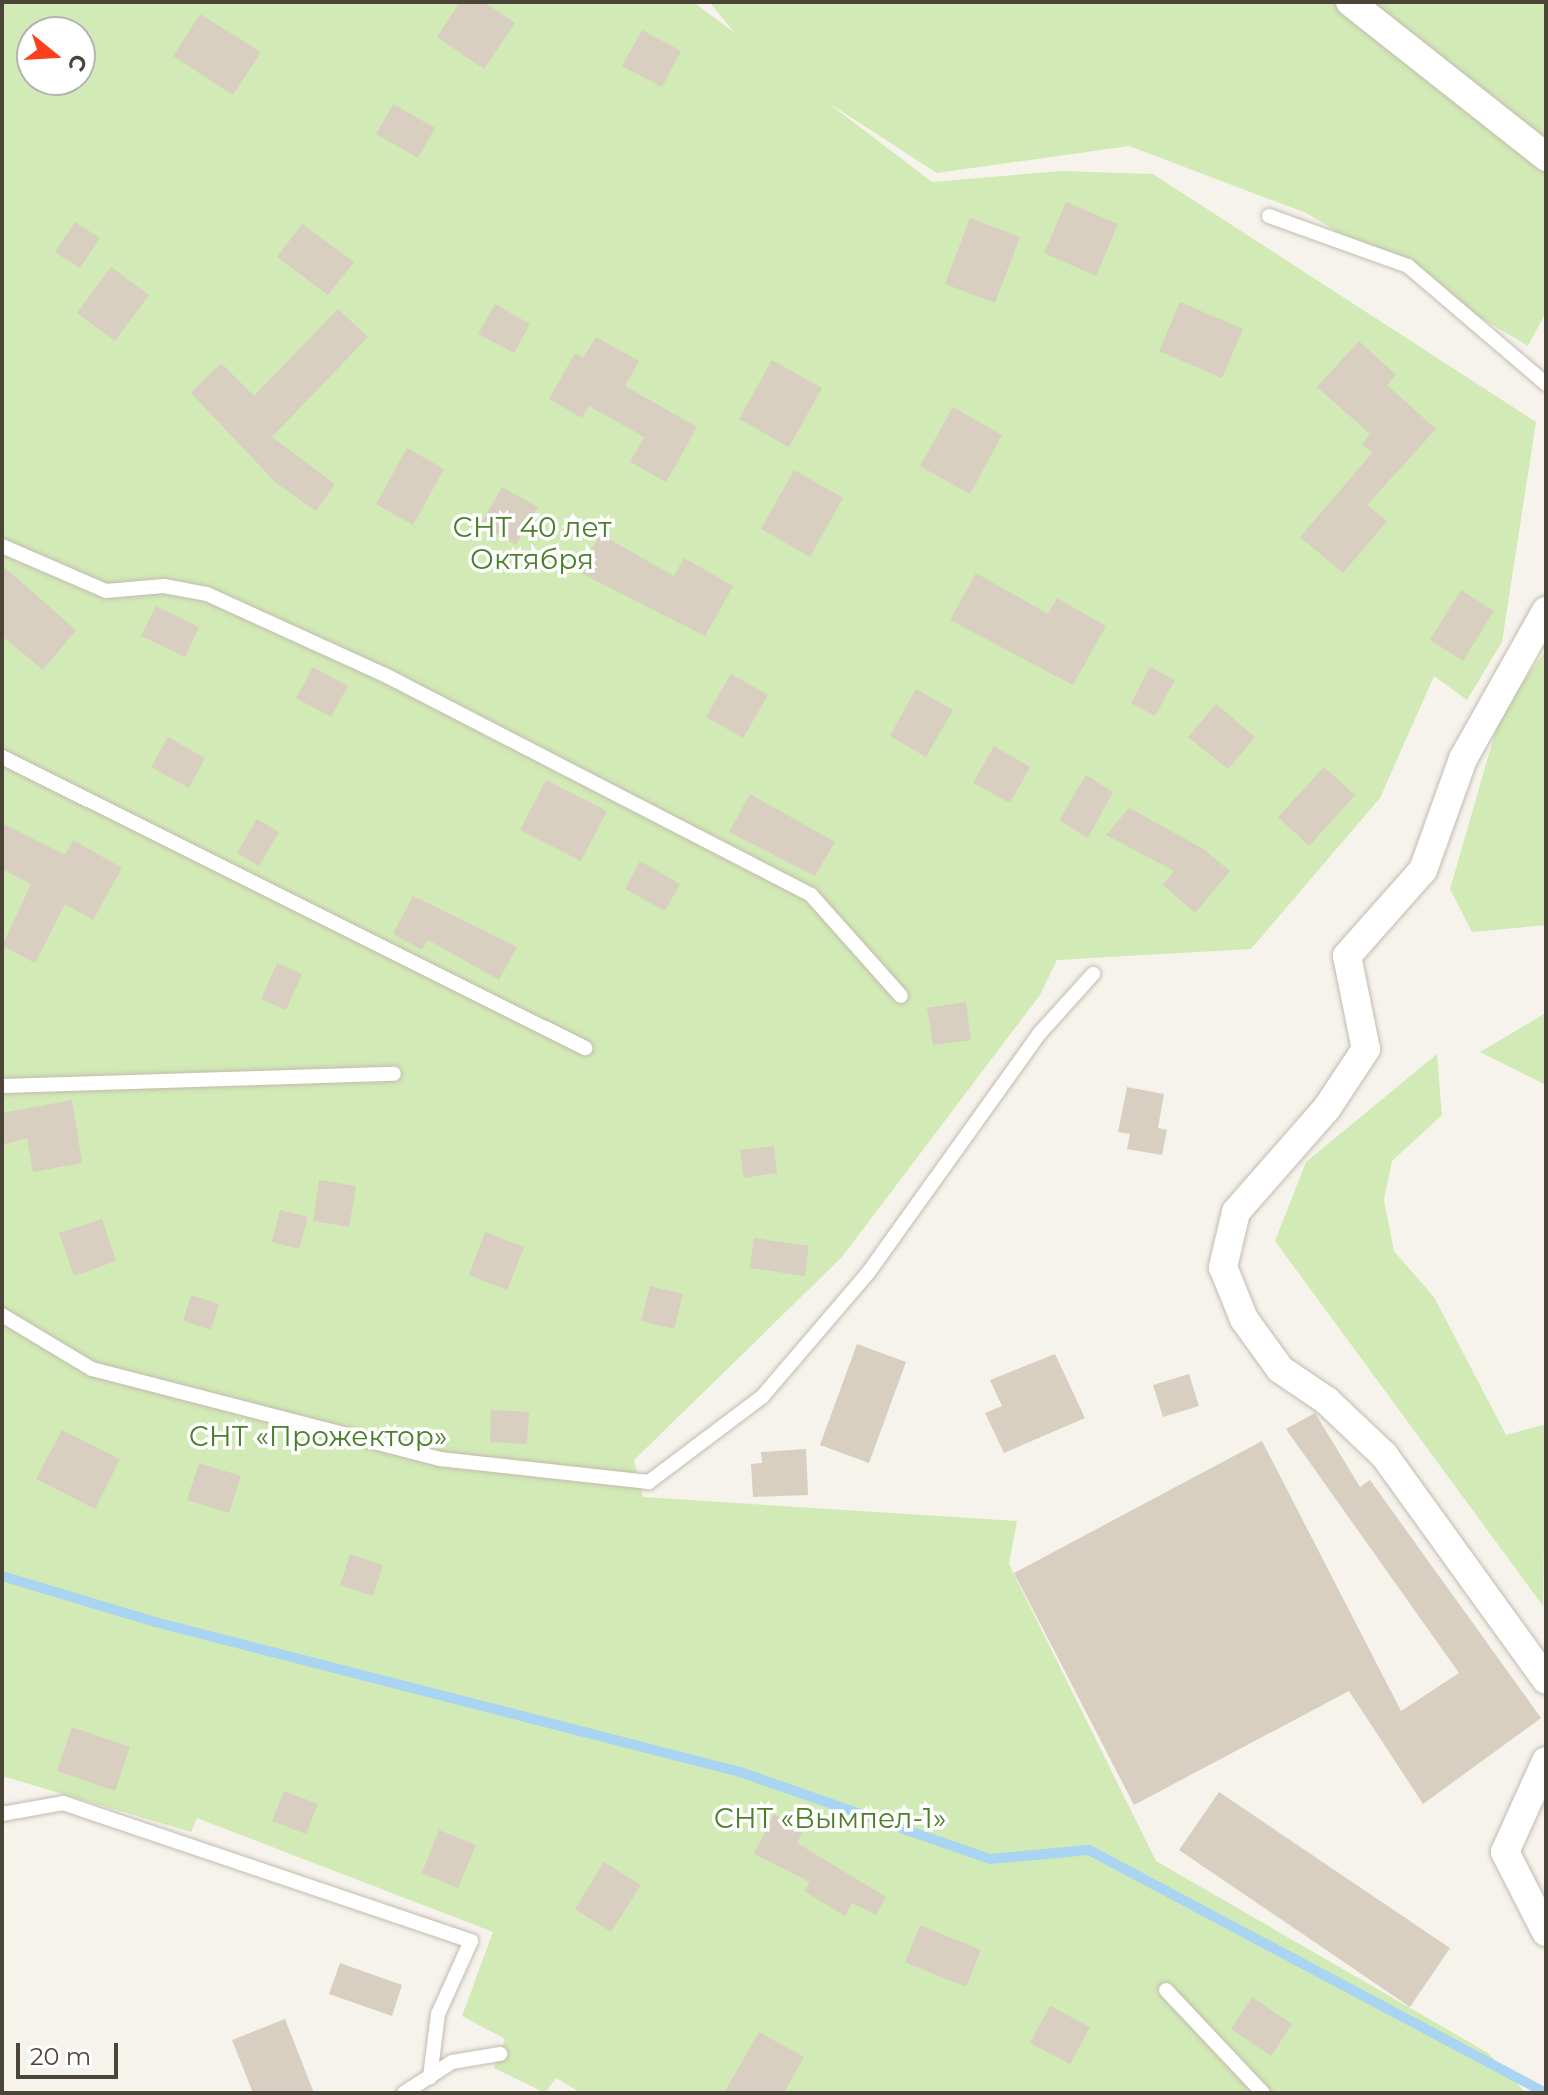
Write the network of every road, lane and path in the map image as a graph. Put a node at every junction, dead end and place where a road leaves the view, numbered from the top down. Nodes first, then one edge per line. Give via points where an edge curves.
1 (1350, 2) edge
2 (1546, 157) edge
3 (1269, 216) dead end
4 (1546, 384) edge
5 (2, 546) edge
6 (1546, 611) edge
7 (2, 757) edge
8 (1093, 974) dead end
9 (901, 996) dead end
10 (585, 1048) dead end
11 (394, 1074) dead end
12 (2, 1086) edge
13 (2, 1315) edge
14 (1546, 1680) edge
15 (1546, 1761) edge
16 (2, 1814) edge
17 (1546, 1932) edge
18 (1166, 1990) dead end
19 (500, 2054) dead end
20 (430, 2077) junction
21 (404, 2093) edge
22 (1263, 2093) edge

1 - 2 street
3 - 4 lane via 1408,266
5 - 9 lane via 106,591 164,586 207,594 385,675 811,895
6 - 14 street via 1463,759 1423,870 1347,956 1366,1049 1327,1108 1236,1212 1223,1267 1244,1319 1280,1369 1327,1401 1384,1455
7 - 10 lane
8 - 13 lane via 1039,1034 868,1273 762,1397 649,1482 440,1459 107,1373
11 - 12 lane
15 - 17 street via 1505,1852
16 - 20 lane via 63,1803 471,1941 438,2014
18 - 22 lane
19 - 20 lane via 470,2056
20 - 21 lane

